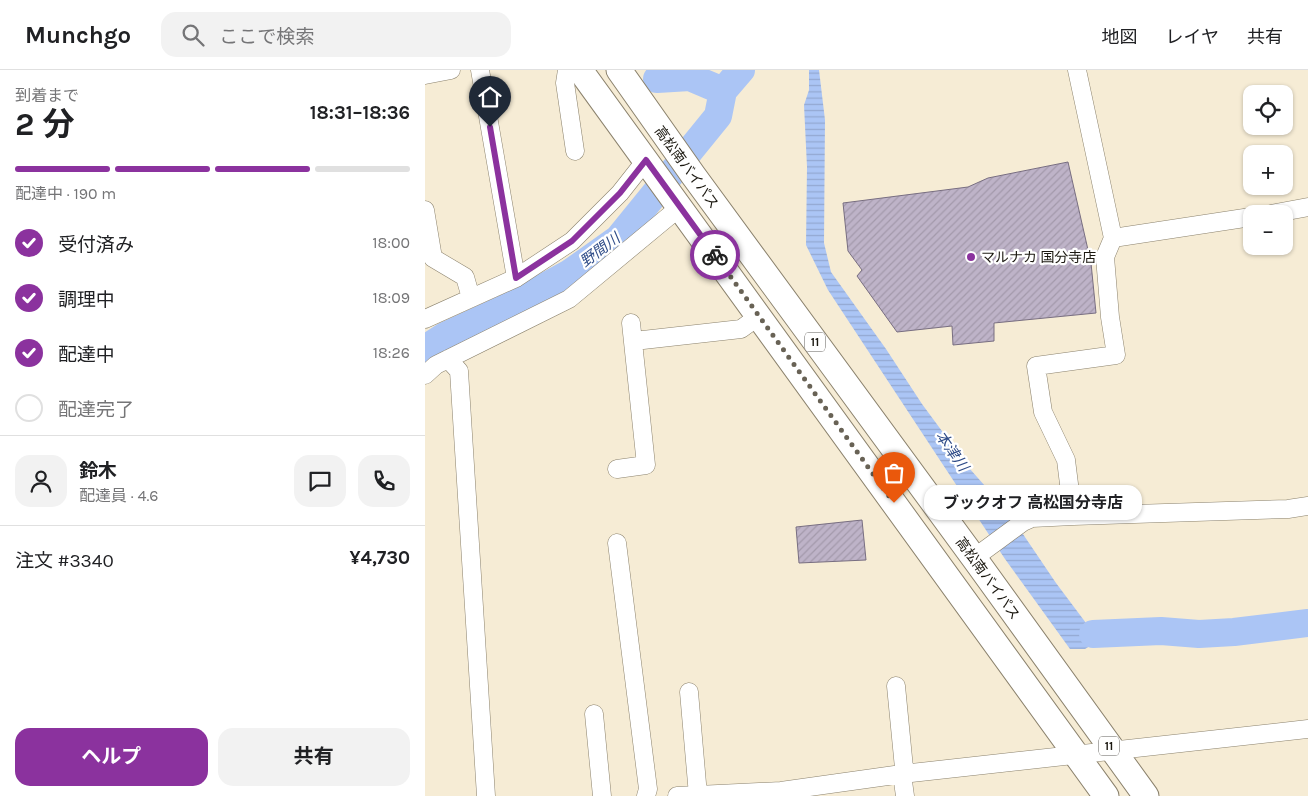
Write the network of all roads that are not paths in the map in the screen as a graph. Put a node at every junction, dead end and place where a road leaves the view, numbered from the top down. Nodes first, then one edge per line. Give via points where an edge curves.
1 (448, 70) edge
2 (480, 70) edge
3 (567, 70) edge
4 (580, 70) edge
5 (619, 70) edge
6 (1077, 70) edge
7 (425, 75) edge
8 (575, 150) dead end
9 (646, 160) junction
10 (677, 203) junction
11 (1308, 207) edge
12 (425, 210) edge
13 (1293, 210) edge
14 (1243, 218) edge
15 (1113, 238) junction
16 (516, 278) junction
17 (471, 298) junction
18 (759, 316) junction
19 (425, 319) edge
20 (631, 323) dead end
21 (634, 341) junction
22 (449, 359) junction
23 (425, 375) edge
24 (617, 468) dead end
25 (1308, 506) edge
26 (1073, 516) junction
27 (617, 544) dead end
28 (984, 551) junction
29 (896, 686) dead end
30 (689, 692) dead end
31 (594, 714) dead end
32 (1308, 729) edge
33 (1111, 750) junction
34 (1076, 754) junction
35 (902, 774) junction
36 (778, 794) edge
37 (698, 795) edge
38 (486, 796) edge
39 (602, 796) edge
40 (646, 796) edge
41 (677, 796) edge
42 (905, 796) edge
43 (1106, 796) edge
44 (1146, 796) edge

1 - 7 street
2 - 16 street
3 - 8 street via 565,83
4 - 9 highway, 高松南バイパス / 11
5 - 28 highway, 高松南バイパス / 11 via 693,176
6 - 15 street
9 - 10 highway, 高松南バイパス / 11
9 - 16 street via 620,193 572,241
10 - 18 highway, 高松南バイパス / 11
10 - 22 street via 569,299
11 - 13 street
12 - 17 street via 433,258 465,277
14 - 15 street
15 - 26 street via 1105,257 1116,355 1036,366 1043,412 1066,460
16 - 17 street
17 - 19 street
18 - 21 street via 741,329
18 - 34 highway, 高松南バイパス / 11
20 - 21 street
21 - 24 street via 646,465
22 - 23 street
22 - 38 street via 459,371
25 - 26 street
26 - 28 street via 1033,518
27 - 40 street via 648,789
28 - 33 highway, 高松南バイパス / 11
29 - 35 street
30 - 37 street
31 - 39 street
32 - 33 street
33 - 34 street
33 - 44 highway, 高松南バイパス / 11
34 - 35 street
34 - 43 highway, 高松南バイパス / 11
35 - 36 street
35 - 42 street
36 - 37 street
37 - 41 street

